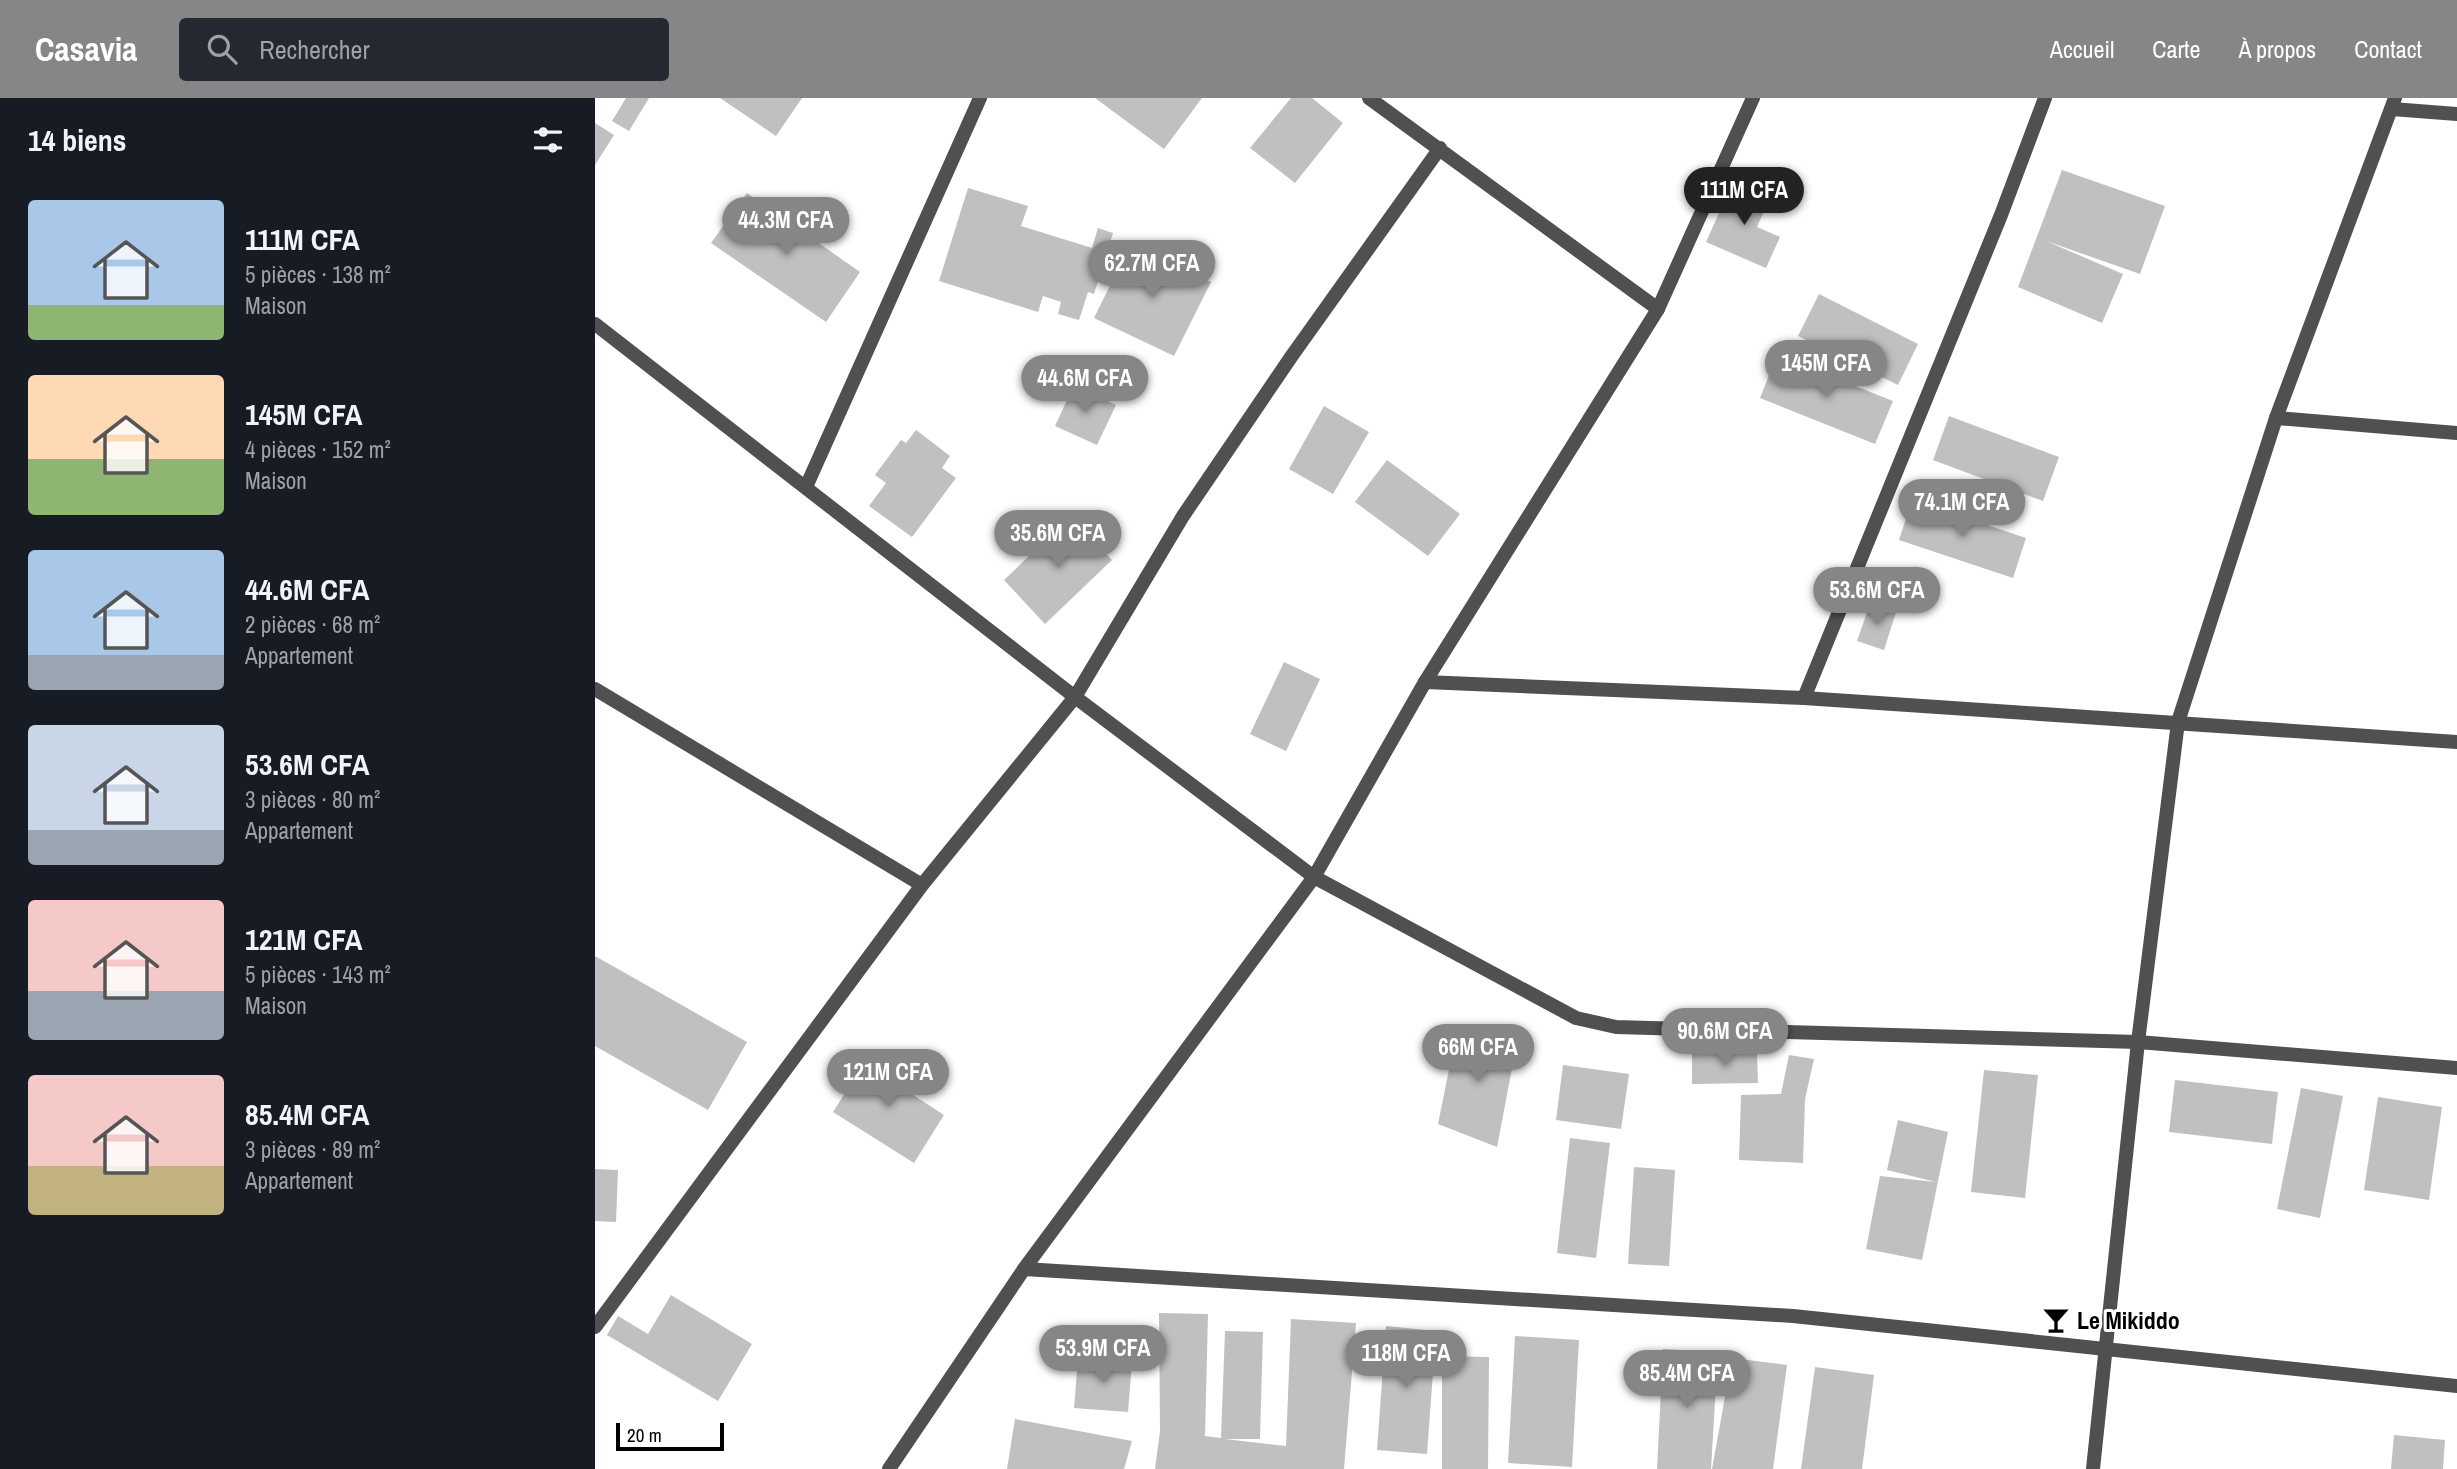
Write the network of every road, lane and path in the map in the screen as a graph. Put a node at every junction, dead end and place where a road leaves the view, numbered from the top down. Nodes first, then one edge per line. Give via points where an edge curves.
1 (980, 98) edge
2 (1369, 98) edge
3 (1753, 98) edge
4 (2045, 98) edge
5 (2394, 103) edge
6 (2457, 114) edge
7 (1440, 148) junction
8 (1658, 309) junction
9 (595, 324) edge
10 (2276, 418) junction
11 (2457, 433) edge
12 (806, 487) junction
13 (1425, 682) junction
14 (595, 689) edge
15 (1075, 697) junction
16 (1804, 698) junction
17 (2178, 722) junction
18 (2457, 742) edge
19 (1314, 877) junction
20 (922, 885) junction
21 (2138, 1042) junction
22 (2457, 1068) edge
23 (1024, 1269) junction
24 (595, 1327) edge
25 (2104, 1350) junction
26 (2457, 1386) edge
27 (889, 1469) edge
28 (2093, 1469) edge

1 - 12 street
2 - 7 street
3 - 8 street
4 - 16 street
5 - 6 street
5 - 10 street
7 - 8 street
7 - 15 street via 1183,516
8 - 13 street
9 - 12 street
10 - 11 street
10 - 17 street
12 - 15 street
13 - 16 street
13 - 19 street
14 - 20 street
15 - 19 street
15 - 20 street
16 - 17 street
17 - 18 street
17 - 21 street
19 - 21 street via 1576,1018 1597,1025
19 - 23 street
20 - 24 street
21 - 22 street
21 - 25 street
23 - 25 street via 1793,1316
23 - 27 street
25 - 26 street
25 - 28 street

